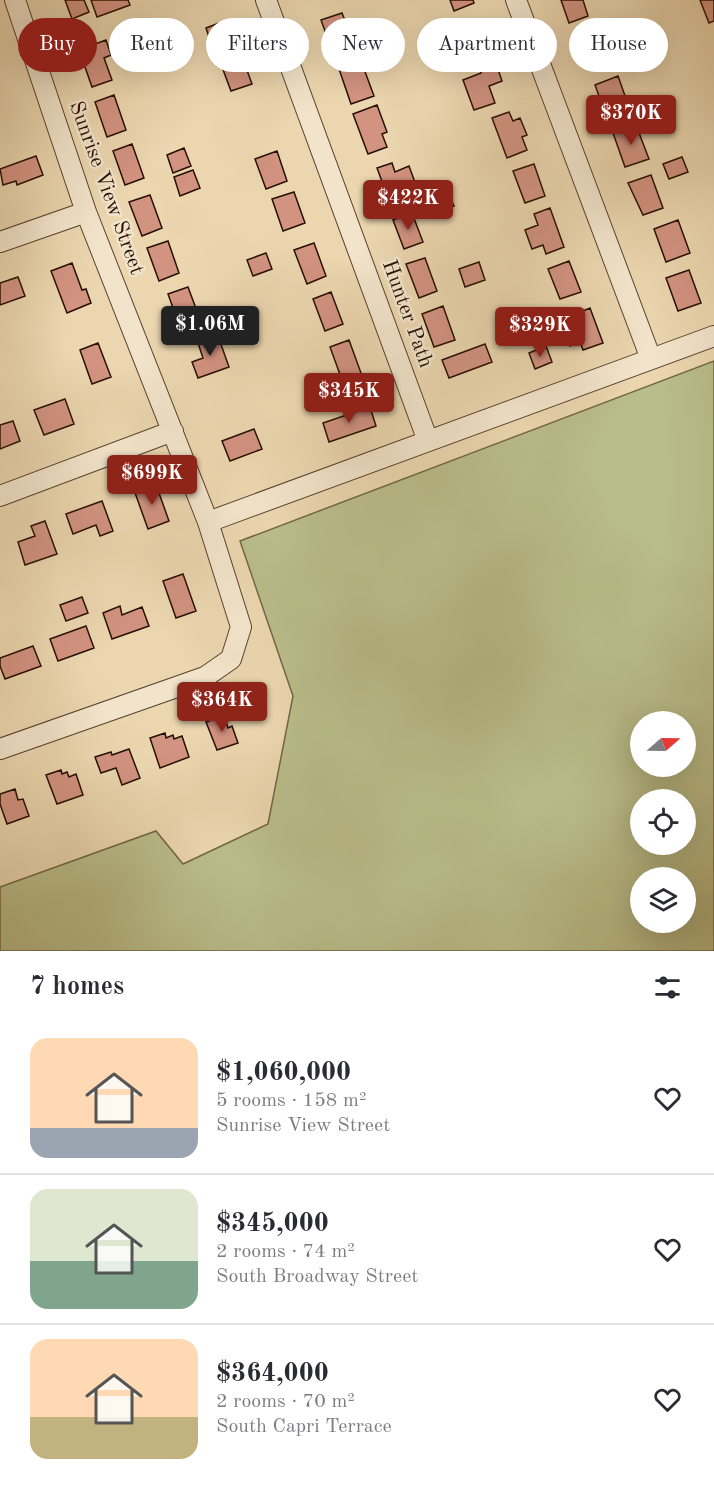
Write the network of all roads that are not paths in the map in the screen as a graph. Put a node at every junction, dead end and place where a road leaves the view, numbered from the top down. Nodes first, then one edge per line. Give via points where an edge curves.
1 (15, 0) edge
2 (266, 0) edge
3 (516, 0) edge
4 (86, 212) junction
5 (0, 243) edge
6 (714, 336) edge
7 (651, 359) junction
8 (173, 430) junction
9 (428, 441) junction
10 (0, 496) edge
11 (208, 522) junction
12 (0, 749) edge

1 - 4 street, Sunrise View Street
2 - 9 street, Hunter Path
3 - 7 street
4 - 5 street
4 - 8 street, Sunrise View Street
6 - 7 street
7 - 9 street
8 - 10 street
8 - 11 street, Sunrise View Street
9 - 11 street
11 - 12 street, Sunrise View Street via 241,627 231,659 205,677

